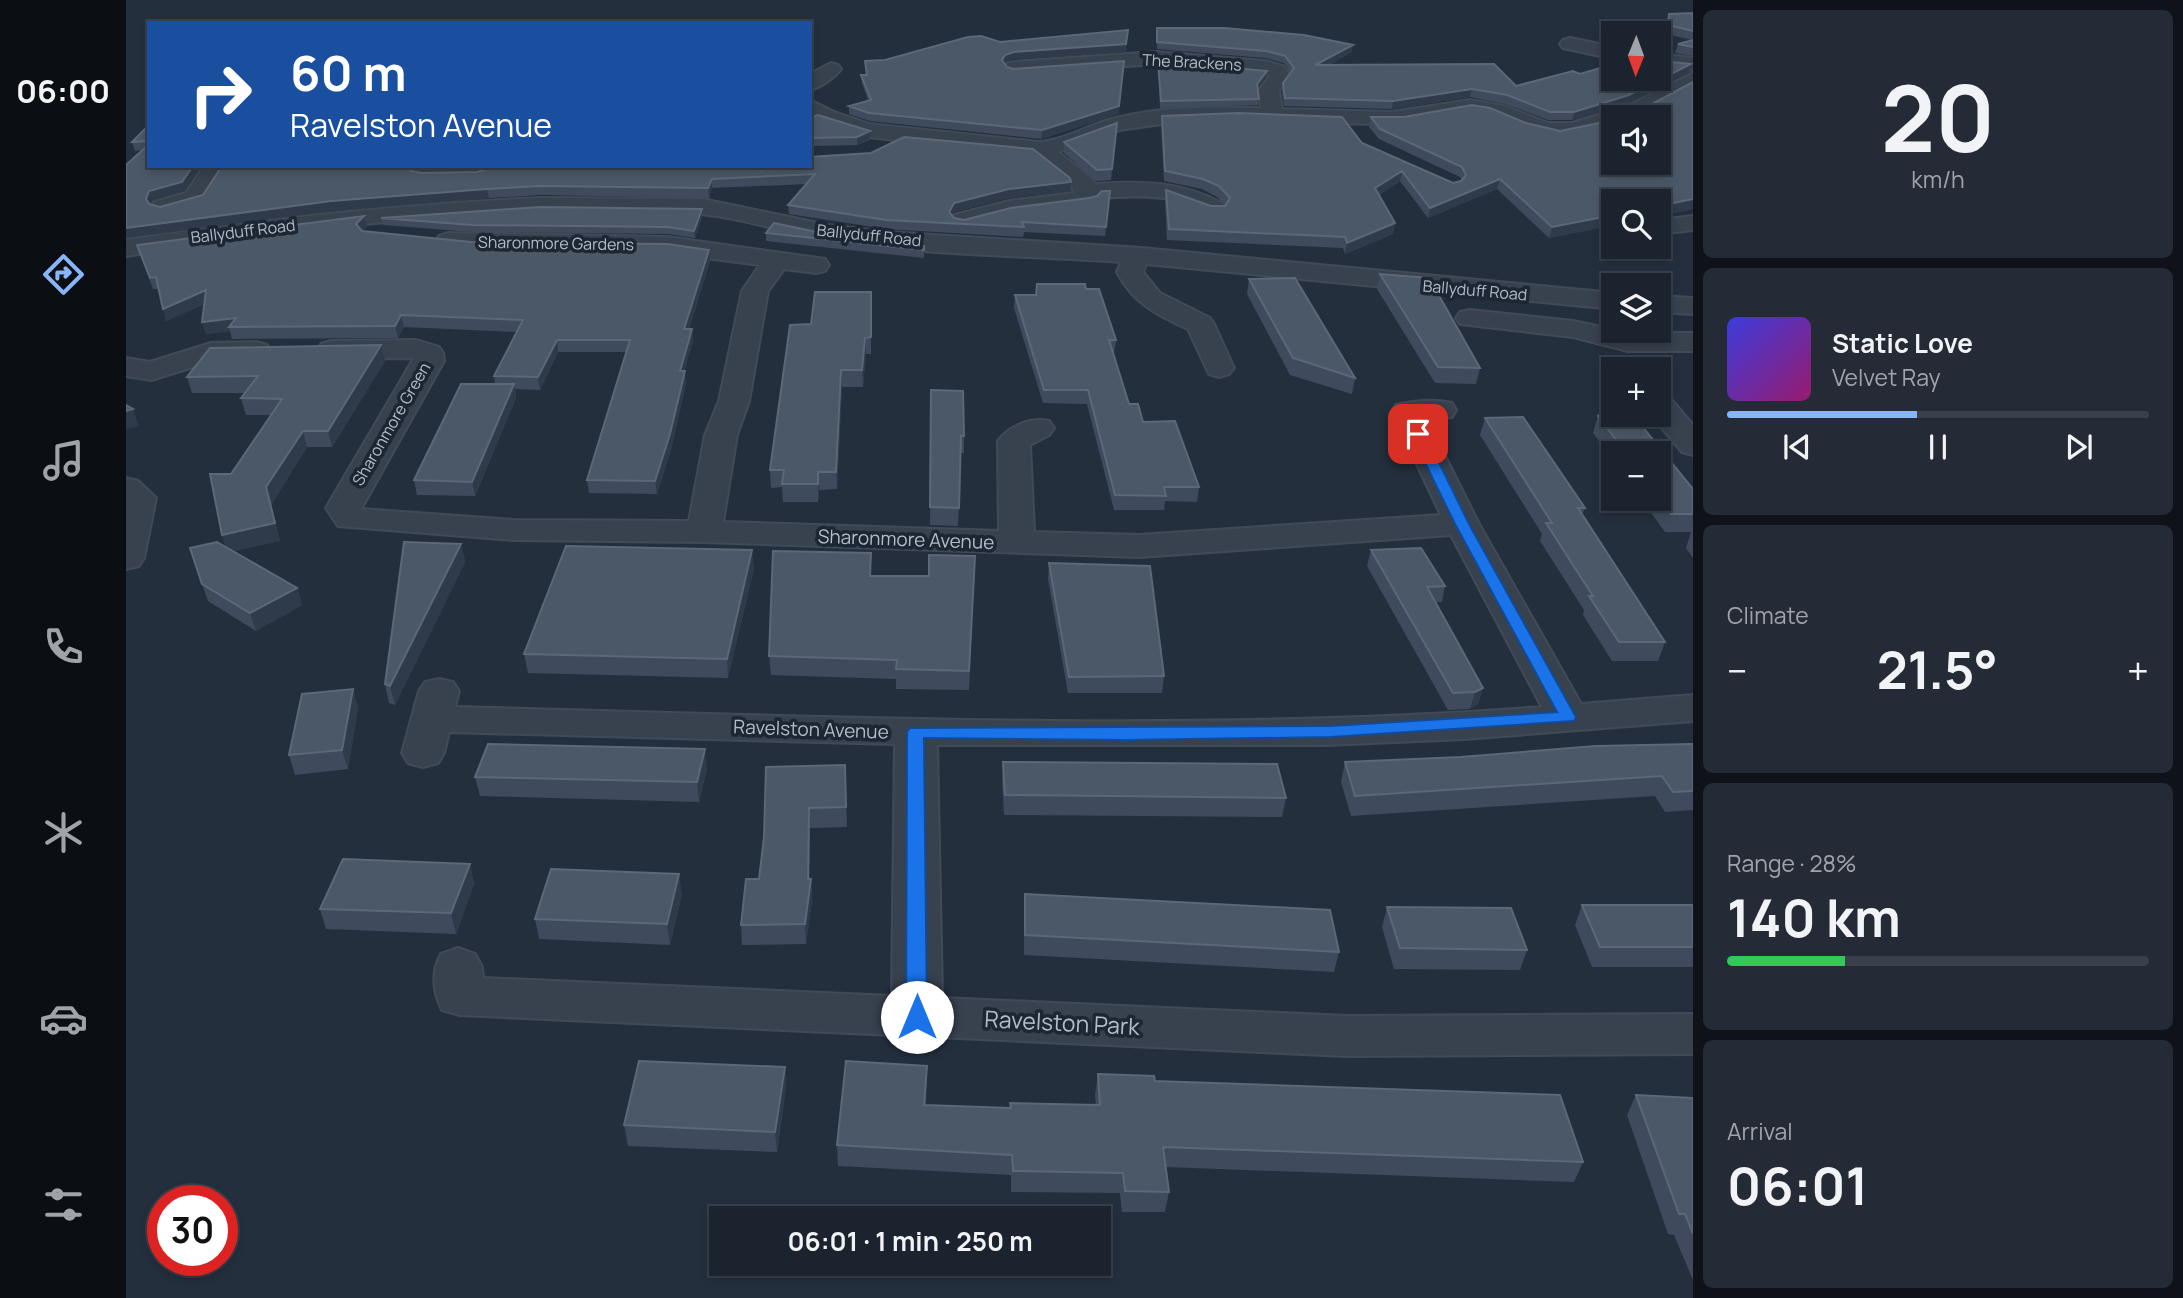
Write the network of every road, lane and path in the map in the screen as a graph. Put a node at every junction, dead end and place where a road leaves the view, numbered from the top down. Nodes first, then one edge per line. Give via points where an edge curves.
1 (1570, 44) dead end
2 (1601, 50) edge
3 (1671, 61) edge
4 (1693, 64) edge
5 (831, 68) dead end
6 (1014, 70) edge
7 (1693, 79) edge
8 (812, 82) edge
9 (812, 107) edge
10 (1272, 115) junction
11 (1350, 117) junction
12 (899, 134) junction
13 (1364, 140) edge
14 (1040, 149) junction
15 (866, 154) edge
16 (215, 168) edge
17 (426, 168) edge
18 (478, 172) edge
19 (1087, 192) junction
20 (195, 198) junction
21 (227, 198) edge
22 (163, 207) edge
23 (1214, 209) edge
24 (962, 220) edge
25 (1693, 223) edge
26 (1671, 226) edge
27 (126, 248) edge
28 (778, 259) junction
29 (126, 262) edge
30 (1133, 264) junction
31 (816, 265) dead end
32 (1011, 273) dead end
33 (1601, 300) edge
34 (1671, 305) edge
35 (1693, 306) edge
36 (1470, 318) dead end
37 (1693, 342) edge
38 (1628, 356) edge
39 (1219, 368) dead end
40 (139, 369) edge
41 (1441, 410) dead end
42 (1671, 419) edge
43 (1038, 428) dead end
44 (1693, 445) edge
45 (126, 488) edge
46 (350, 519) joint
47 (1462, 524) junction
48 (704, 532) junction
49 (1017, 542) junction
50 (126, 558) edge
51 (1693, 708) edge
52 (1568, 717) junction
53 (432, 721) dead end
54 (916, 732) junction
55 (458, 967) dead end
56 (917, 1017) junction
57 (1693, 1034) edge

1 - 2 street
3 - 4 street
5 - 8 street
6 - 10 street, The Brackens via 1156,58 1265,66 1280,76 1269,90
7 - 11 street via 1654,103 1572,130 1546,130 1497,110 1470,106 1415,116
9 - 12 street via 834,121
10 - 11 street
10 - 14 street via 1140,119
11 - 13 street
12 - 14 street
12 - 15 street via 881,150
14 - 19 street via 1073,174
16 - 20 street
17 - 18 street via 423,173
19 - 23 street via 1166,191 1191,196
19 - 24 street via 1088,198 1009,208
20 - 21 street
20 - 22 street
25 - 26 street
27 - 30 street, Ballyduff Road via 224,232 394,215 639,205 720,208 850,236
28 - 29 street, Sharonmore Gardens via 635,243 362,234 228,243
28 - 31 street, Sharonmore Gardens
28 - 48 street via 755,291
30 - 32 street via 1102,275
30 - 33 street, Ballyduff Road
30 - 39 street via 1145,295 1162,308 1200,324
34 - 35 street
36 - 38 street via 1604,334
37 - 38 street
40 - 46 street, Sharonmore Green via 211,352 415,349 429,353 429,361 342,508
41 - 47 street via 1407,412
42 - 44 street
43 - 49 street via 1014,440
45 - 50 street via 139,498
46 - 48 street, Sharonmore Avenue via 514,530
47 - 49 street, Sharonmore Avenue via 1139,546
47 - 52 street
48 - 49 street, Sharonmore Avenue
51 - 52 street, Ravelston Avenue
52 - 54 street, Ravelston Avenue via 1331,732
53 - 54 street, Ravelston Avenue
54 - 56 street
55 - 56 street, Ravelston Park via 460,996
56 - 57 street, Ravelston Park via 1347,1036

